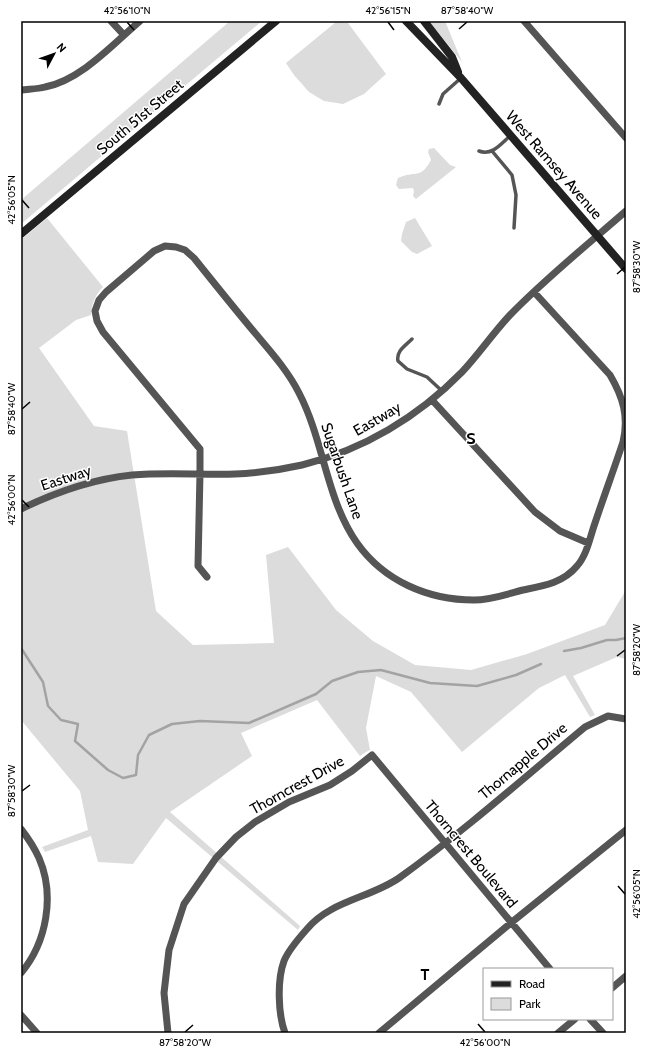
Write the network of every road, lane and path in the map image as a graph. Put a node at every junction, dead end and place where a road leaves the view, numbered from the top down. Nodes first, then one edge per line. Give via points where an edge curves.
1 (112, 21) edge
2 (140, 21) edge
3 (276, 21) edge
4 (406, 21) edge
5 (424, 21) edge
6 (524, 21) edge
7 (124, 35) junction
8 (461, 78) junction
9 (21, 90) edge
10 (439, 104) dead end
11 (510, 136) junction
12 (626, 138) edge
13 (479, 151) dead end
14 (492, 151) junction
15 (626, 211) edge
16 (514, 228) dead end
17 (21, 234) edge
18 (597, 236) junction
19 (626, 269) edge
20 (534, 292) junction
21 (412, 339) dead end
22 (442, 390) junction
23 (432, 400) junction
24 (323, 459) junction
25 (200, 473) junction
26 (21, 510) edge
27 (588, 543) junction
28 (207, 577) dead end
29 (626, 719) edge
30 (372, 755) joint
31 (21, 829) edge
32 (626, 830) edge
33 (444, 843) junction
34 (512, 922) junction
35 (549, 968) edge
36 (21, 973) edge
37 (626, 976) edge
38 (613, 987) edge
39 (21, 1015) edge
40 (574, 1020) edge
41 (591, 1020) edge
42 (37, 1033) edge
43 (168, 1033) edge
44 (285, 1033) edge
45 (379, 1033) edge
46 (558, 1033) edge
47 (603, 1033) edge

1 - 7 street
2 - 7 street
3 - 17 street, South 51st Street
4 - 8 street, West Ramsey Avenue
5 - 8 street, West Ramsey Avenue via 452,57
6 - 12 street
7 - 9 street via 65,81 46,87
8 - 10 lane via 443,94
8 - 11 street, West Ramsey Avenue
11 - 14 lane
11 - 18 street, West Ramsey Avenue
13 - 14 lane
14 - 16 lane via 512,175 516,195
15 - 18 street, Eastway
18 - 19 street, West Ramsey Avenue
18 - 20 street, Eastway
20 - 22 street, Eastway via 463,371
20 - 27 street, Sugarbush Lane via 610,375 624,402 626,431
21 - 22 lane via 401,349 398,361 407,369 427,377
22 - 23 street, Eastway
23 - 24 street, Eastway via 386,432
23 - 27 street via 535,512 560,531
24 - 25 street, Eastway via 274,470 235,474
24 - 25 street, Sugarbush Lane via 302,399 286,371 194,258 185,250 165,246 154,251 106,292 95,310 103,332 200,449
24 - 27 street, Sugarbush Lane via 339,509 357,544 373,562 392,577 422,592 476,600 559,581 582,560
25 - 26 street, Eastway via 130,475 102,480 59,492
25 - 28 street via 198,566
29 - 33 street, Thornapple Drive via 608,716 585,727
30 - 33 street, Thorncrest Boulevard
30 - 43 street, Thorncrest Drive via 330,785 289,802 255,822 216,858 184,904 169,950 164,993
31 - 36 street via 39,858 48,902 37,949
32 - 34 street
33 - 34 street, Thorncrest Boulevard
33 - 44 street, Thornapple Drive via 398,879 328,912 308,927 284,961 279,985 280,1014
34 - 35 street, Thorncrest Boulevard
34 - 45 street
37 - 38 street
39 - 42 street
40 - 46 street
41 - 47 street

